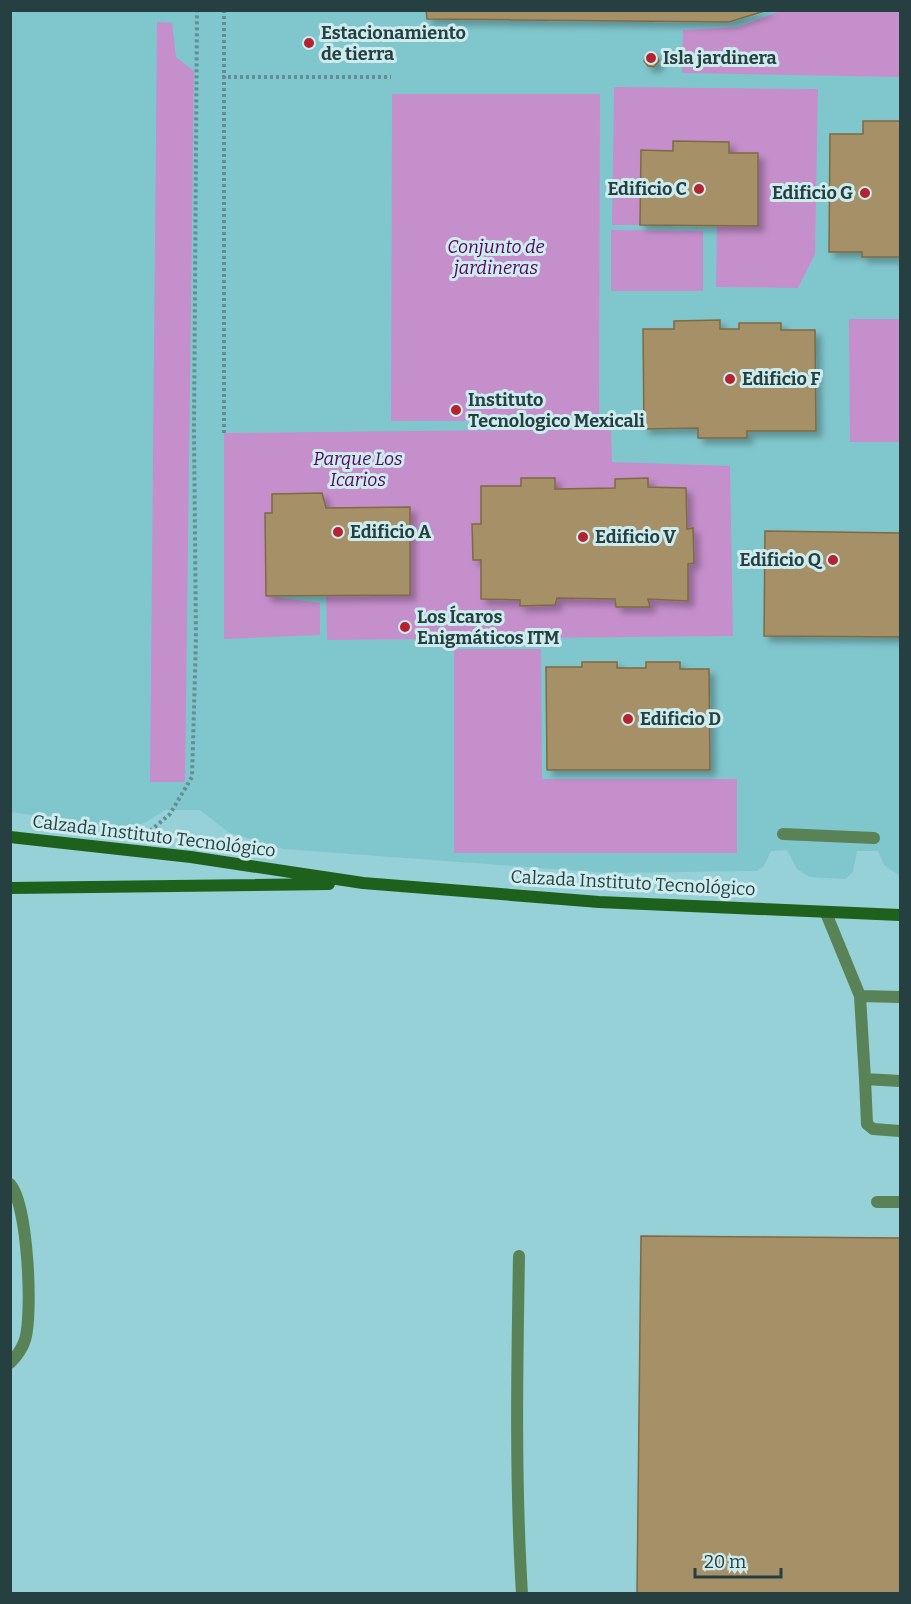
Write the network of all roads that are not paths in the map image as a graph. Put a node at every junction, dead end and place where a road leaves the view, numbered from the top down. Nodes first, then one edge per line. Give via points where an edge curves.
1 (783, 834) dead end
2 (10, 837) edge
3 (874, 838) dead end
4 (363, 883) junction
5 (10, 888) edge
6 (826, 913) junction
7 (900, 915) edge
8 (860, 996) junction
9 (900, 997) edge
10 (865, 1079) junction
11 (900, 1081) edge
12 (900, 1131) edge
13 (10, 1184) edge
14 (877, 1202) dead end
15 (900, 1202) edge
16 (519, 1256) dead end
17 (10, 1363) edge
18 (522, 1593) edge

1 - 3 lane
2 - 4 street, Calzada Instituto Tecnológico via 191,857
4 - 5 street, Calzada Instituto Tecnológico
4 - 6 street, Calzada Instituto Tecnológico via 599,902
6 - 7 street, Calzada Instituto Tecnológico
6 - 8 lane
8 - 9 lane
8 - 10 lane
10 - 11 lane
10 - 12 lane via 867,1124 873,1129
13 - 17 lane via 18,1194 22,1212 29,1312 26,1339
14 - 15 lane
16 - 18 lane via 517,1420

